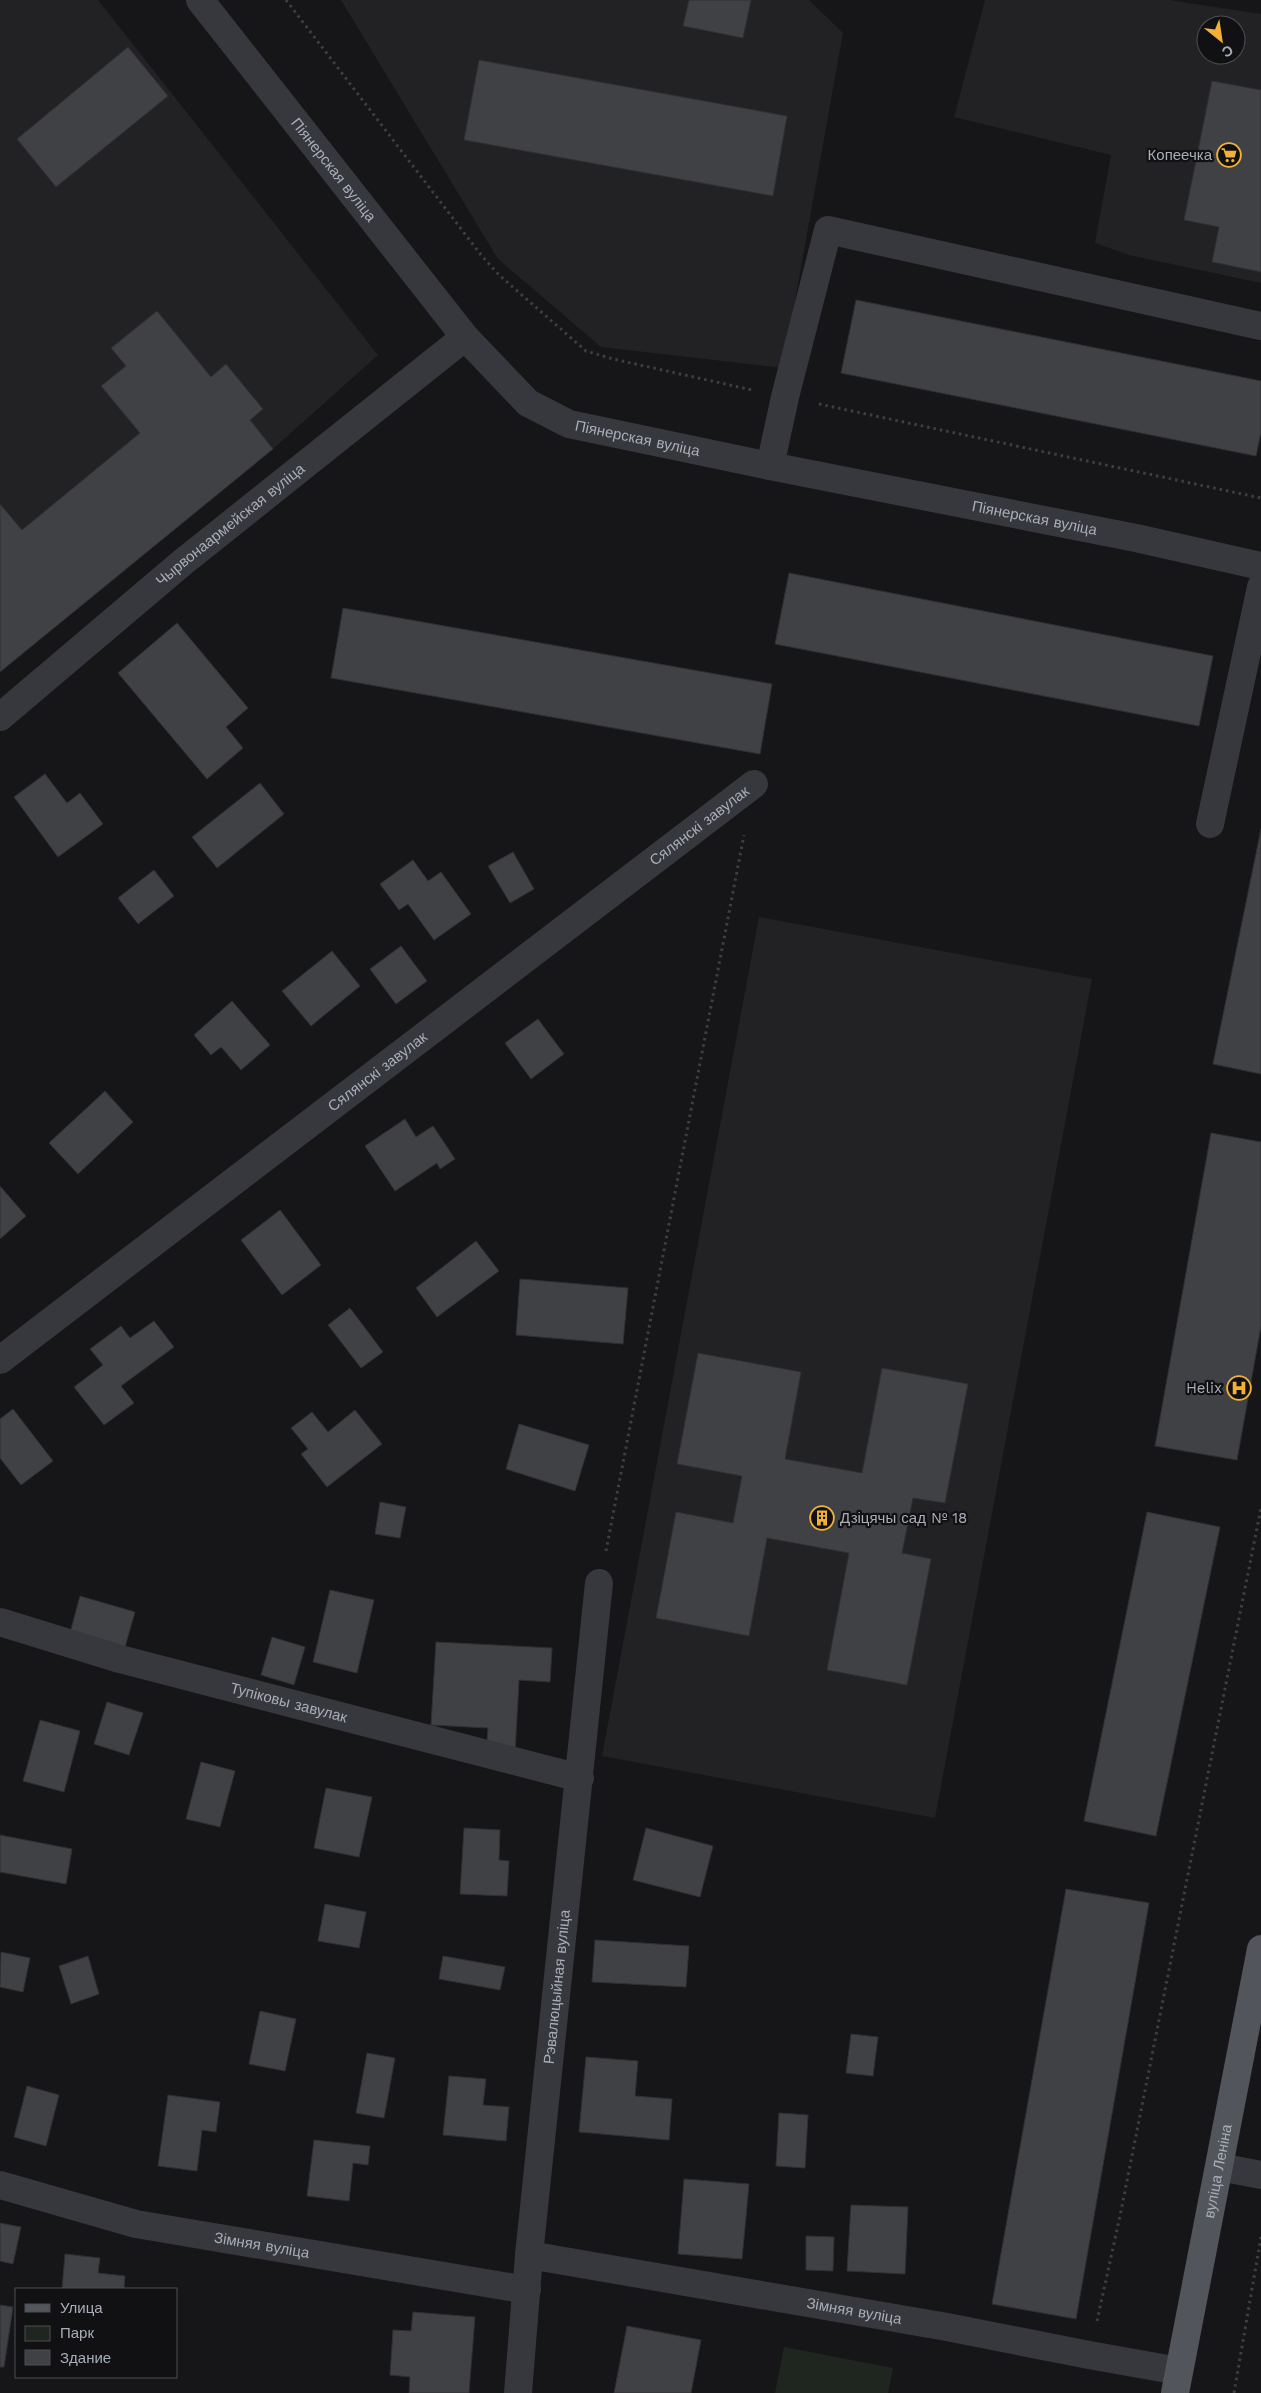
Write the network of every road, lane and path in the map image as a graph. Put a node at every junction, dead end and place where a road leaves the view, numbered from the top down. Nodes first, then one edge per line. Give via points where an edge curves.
1 (286, 0) edge
2 (204, 1) edge
3 (1261, 326) edge
4 (465, 337) junction
5 (785, 397) junction
6 (770, 466) junction
7 (1261, 498) edge
8 (1261, 566) edge
9 (1261, 587) edge
10 (0, 717) edge
11 (754, 784) joint
12 (1210, 824) dead end
13 (0, 1360) edge
14 (1261, 1508) edge
15 (599, 1583) joint
16 (0, 1622) edge
17 (580, 1778) junction
18 (1261, 1949) edge
19 (1220, 2167) junction
20 (1261, 2175) edge
21 (0, 2185) edge
22 (1261, 2237) edge
23 (529, 2255) junction
24 (527, 2290) junction
25 (1089, 2356) junction
26 (1177, 2382) edge
27 (518, 2393) edge
28 (1234, 2393) edge

1 - 5 path via 481,255 499,275 586,351
2 - 4 street, Піянерская вуліца
3 - 5 street via 828,230
4 - 6 street, Піянерская вуліца via 528,403 569,424
4 - 10 street, Чырвонаармейская вуліца via 182,562
5 - 6 street
5 - 7 path
6 - 8 street, Піянерская вуліца via 1127,536
9 - 12 street
11 - 13 street, Сялянскі завулак
11 - 15 path
14 - 25 path via 1122,2207
15 - 17 street, Рэвалюцыйная вуліца
16 - 17 street, Тупіковы завулак via 120,1659
17 - 23 street, Рэвалюцыйная вуліца
18 - 19 main road, вуліца Леніна
19 - 20 street
19 - 26 main road, вуліца Леніна
21 - 24 street, Зімняя вуліца via 136,2224
22 - 28 path
23 - 24 street, Рэвалюцыйная вуліца
23 - 25 street, Зімняя вуліца via 947,2327
24 - 27 street, Рэвалюцыйная вуліца
25 - 26 street, Зімняя вуліца

